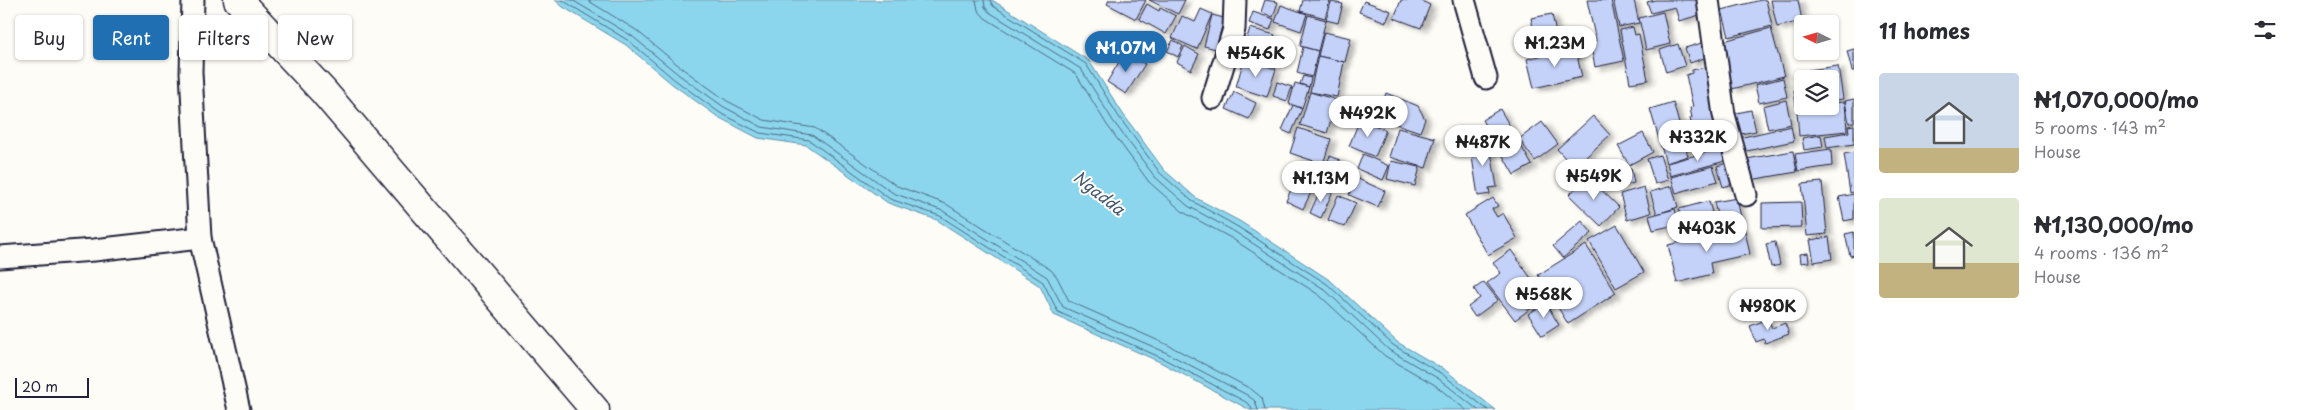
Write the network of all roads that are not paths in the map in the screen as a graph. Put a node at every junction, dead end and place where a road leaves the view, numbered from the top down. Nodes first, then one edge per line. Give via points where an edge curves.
1 (193, 0) edge
2 (238, 0) edge
3 (1235, 0) edge
4 (1464, 0) edge
5 (1708, 0) edge
6 (1486, 78) dead end
7 (1213, 98) dead end
8 (1746, 195) dead end
9 (200, 238) junction
10 (0, 257) edge
11 (239, 410) edge
12 (595, 410) edge

1 - 9 street via 191,72
2 - 12 street via 323,91
3 - 7 street via 1234,28
4 - 6 street
5 - 8 street via 1724,115
9 - 10 street
9 - 11 street

